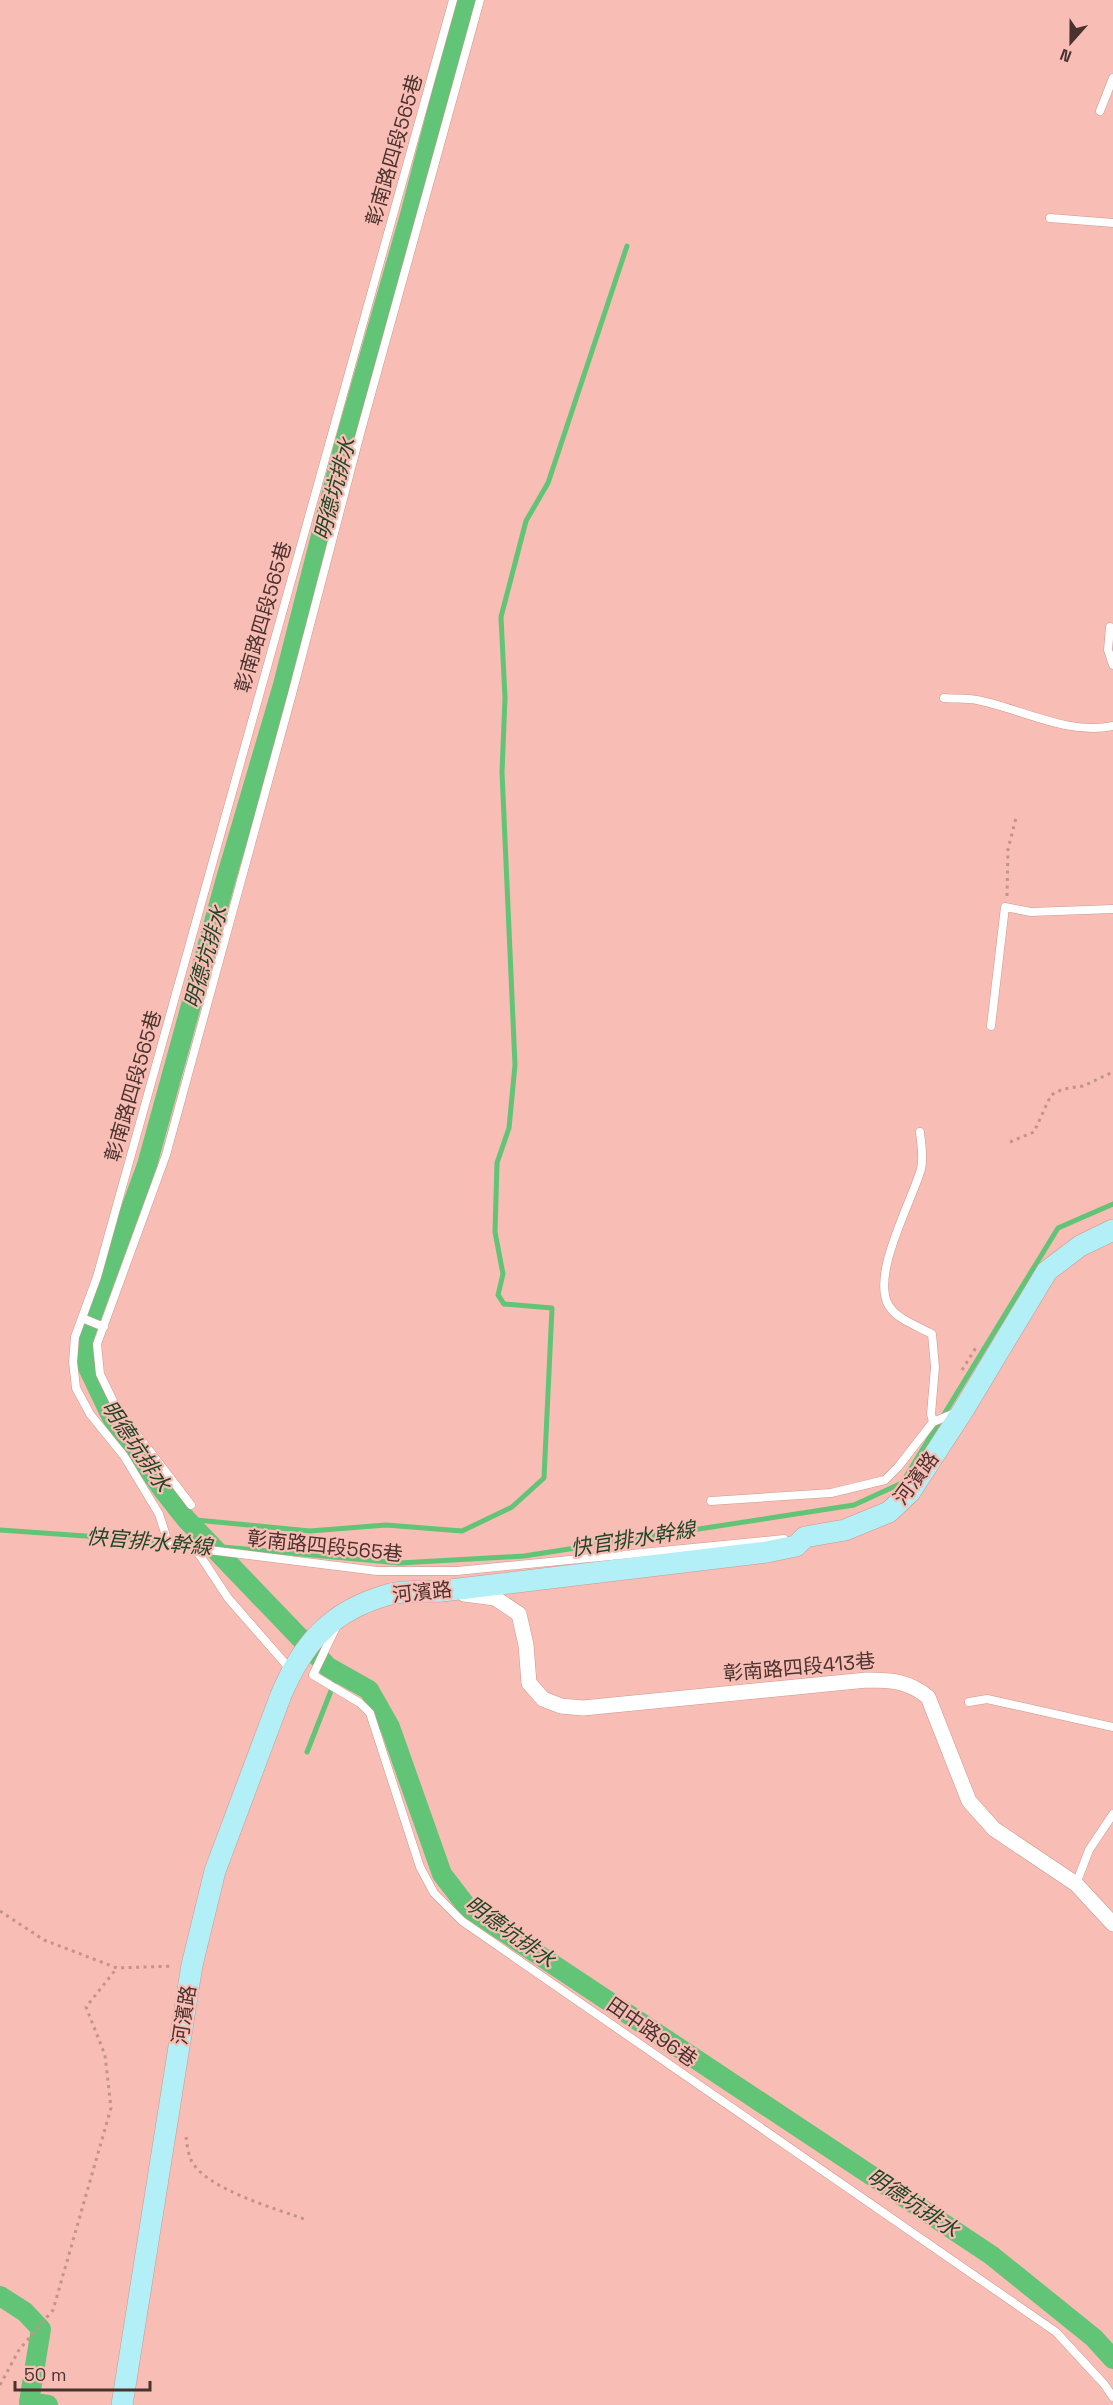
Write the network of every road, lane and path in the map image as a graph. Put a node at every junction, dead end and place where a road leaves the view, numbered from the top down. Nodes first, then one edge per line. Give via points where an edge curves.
1 (453, 0) edge
2 (480, 0) edge
3 (1113, 78) edge
4 (1100, 111) dead end
5 (1050, 218) dead end
6 (1113, 223) edge
7 (1110, 627) dead end
8 (1113, 665) edge
9 (944, 698) dead end
10 (1113, 726) edge
11 (1016, 818) dead end
12 (1005, 907) junction
13 (1113, 909) edge
14 (991, 1026) dead end
15 (1113, 1072) edge
16 (920, 1132) dead end
17 (1010, 1142) dead end
18 (1113, 1230) edge
19 (82, 1318) junction
20 (104, 1327) junction
21 (976, 1346) dead end
22 (961, 1374) dead end
23 (964, 1409) junction
24 (933, 1422) junction
25 (711, 1501) dead end
26 (191, 1506) dead end
27 (805, 1537) junction
28 (195, 1548) junction
29 (441, 1590) junction
30 (344, 1612) junction
31 (291, 1671) junction
32 (969, 1702) dead end
33 (1113, 1727) edge
34 (1113, 1814) edge
35 (1076, 1884) junction
36 (0, 1911) edge
37 (1113, 1923) edge
38 (192, 1965) junction
39 (117, 1968) junction
40 (186, 2137) dead end
41 (307, 2220) dead end
42 (0, 2385) edge
43 (1113, 2397) edge
44 (122, 2405) edge

1 - 19 lane, 彰南路四段565巷 via 97,1277
2 - 20 lane via 169,1143
3 - 4 lane
5 - 6 lane
7 - 8 lane via 1108,650
9 - 10 lane via 976,700 1061,724
11 - 12 path via 1008,849
12 - 13 lane via 1031,912
12 - 14 lane
15 - 17 path via 1051,1095 1034,1132
16 - 24 lane via 922,1166 886,1267 884,1287 888,1305 897,1315 932,1334
18 - 23 street, 河濱路 via 1080,1246 1047,1271
19 - 20 lane
19 - 28 lane, 彰南路四段565巷 via 75,1337 76,1388 159,1514 169,1545
20 - 26 lane via 97,1344 100,1374 112,1399
21 - 22 path
23 - 24 lane
23 - 27 street, 河濱路 via 910,1492 889,1512 846,1530
24 - 25 lane via 885,1480 831,1493
27 - 28 lane, 彰南路四段565巷 via 456,1571 377,1571
27 - 29 street, 河濱路 via 796,1546 767,1552
28 - 31 lane via 228,1598
29 - 30 street, 河濱路 via 388,1594
29 - 35 street, 彰南路四段413巷 via 495,1598 519,1614 529,1683 543,1699 561,1706 583,1708 867,1680 895,1680 915,1687 928,1697 969,1801 994,1829
30 - 31 street, 河濱路 via 311,1641
30 - 43 lane, 田中路96巷 via 313,1675 370,1713 420,1867 434,1893 462,1921 1056,2332
31 - 38 street, 河濱路 via 215,1871
32 - 33 lane via 987,1699
34 - 35 lane via 1089,1850
35 - 37 street, 彰南路四段413巷
36 - 39 path via 44,1940
38 - 39 path
38 - 44 street, 河濱路
39 - 42 path via 86,2007 105,2055 111,2108 99,2152 53,2310 19,2350
40 - 41 path via 191,2160 205,2176 224,2188

